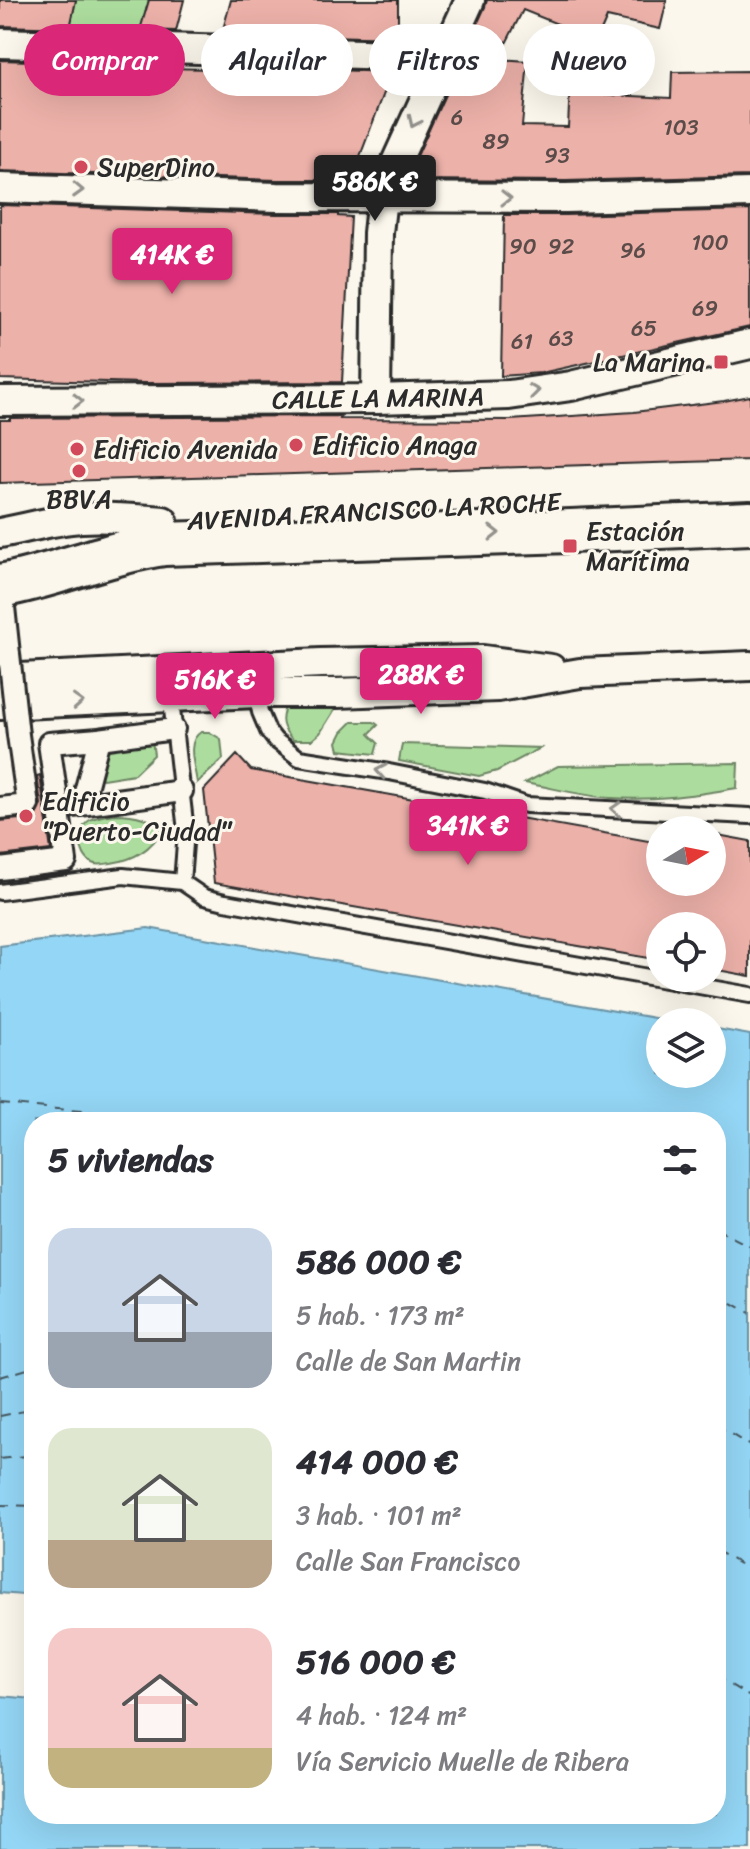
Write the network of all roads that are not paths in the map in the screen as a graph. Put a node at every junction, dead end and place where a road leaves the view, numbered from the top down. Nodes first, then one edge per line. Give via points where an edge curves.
1 (470, 0) edge
2 (459, 24) edge
3 (0, 43) edge
4 (369, 54) edge
5 (426, 96) edge
6 (0, 188) edge
7 (750, 193) edge
8 (382, 197) junction
9 (750, 344) edge
10 (376, 399) junction
11 (0, 401) edge
12 (750, 495) edge
13 (750, 523) edge
14 (164, 532) junction
15 (0, 533) edge
16 (0, 561) edge
17 (2, 607) edge
18 (4, 666) edge
19 (750, 666) edge
20 (254, 680) junction
21 (170, 683) junction
22 (0, 705) edge
23 (174, 729) junction
24 (99, 739) junction
25 (182, 791) junction
26 (82, 804) junction
27 (0, 808) edge
28 (58, 808) junction
29 (750, 816) edge
30 (0, 869) edge
31 (182, 882) junction
32 (0, 892) edge
33 (750, 995) edge

1 - 2 street
3 - 4 street
5 -> 8 street
6 -> 8 street
8 -> 7 street
8 - 10 street
10 -> 9 street, CALLE LA MARINA via 536,392
11 -> 10 street, CALLE LA MARINA
12 - 14 main road, AVENIDA FRANCISCO LA ROCHE
14 -> 13 main road, AVENIDA FRANCISCO LA ROCHE via 571,531
14 - 15 street, AVENIDA FRANCISCO LA ROCHE via 102,517
14 - 16 main road via 111,530
14 - 17 main road via 29,581
17 - 18 street
18 - 21 street
18 - 27 street, bridge via 28,805
19 - 20 street via 580,673 483,660 321,663
20 - 21 street
29 -> 20 lane via 526,805 485,791 299,758 268,731
22 -> 21 street
21 - 23 lane
23 - 24 street
23 - 25 lane
24 - 26 street
24 - 28 street via 49,743
25 - 26 street
25 - 31 lane
26 - 28 street
28 - 30 street via 66,861
31 - 32 lane via 123,876
31 - 33 lane via 204,897 225,902

